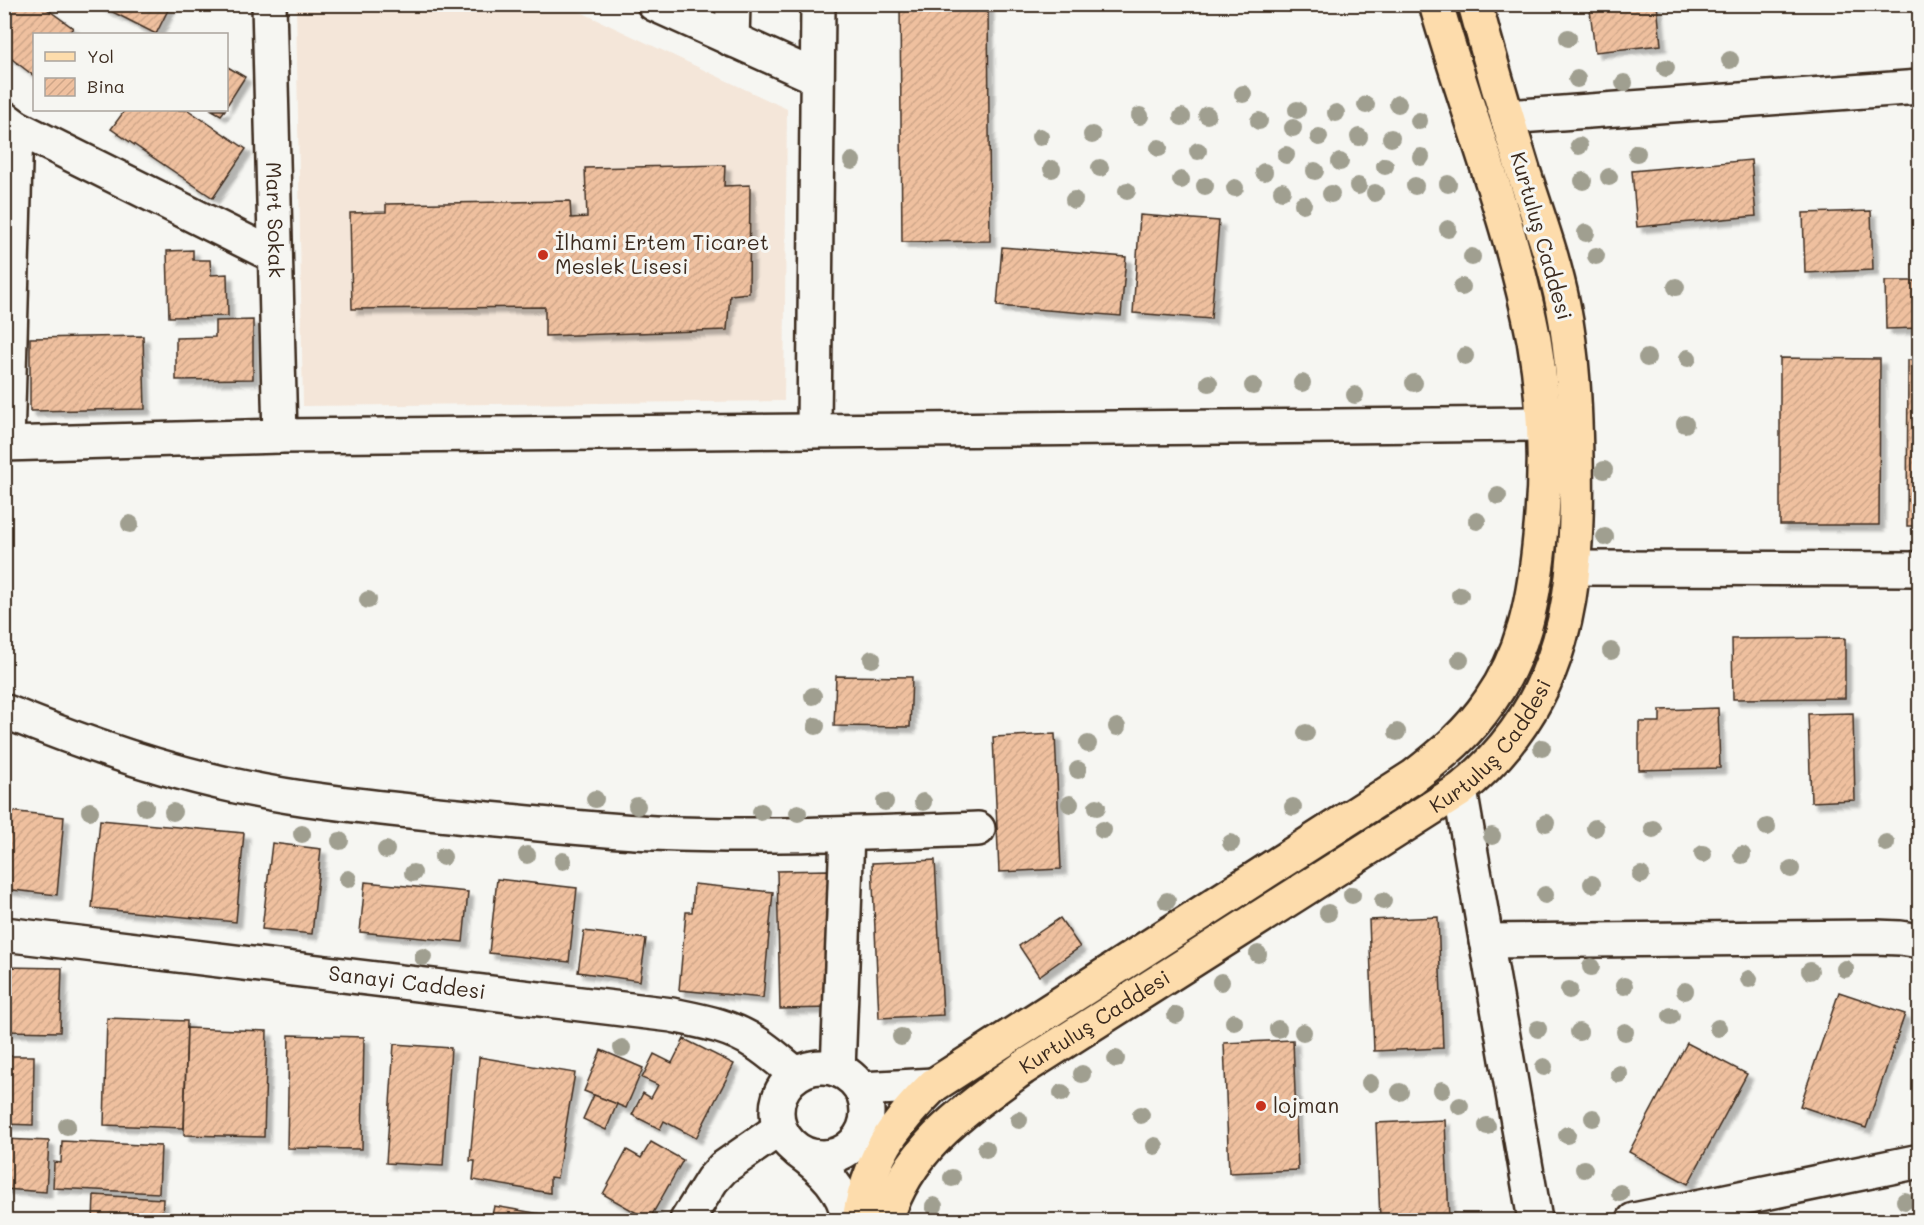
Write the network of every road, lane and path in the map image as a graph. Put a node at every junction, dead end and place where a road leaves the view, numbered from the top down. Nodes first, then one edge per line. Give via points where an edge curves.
1 (269, 4) edge
2 (654, 4) edge
3 (733, 4) edge
4 (818, 4) edge
5 (1436, 4) edge
6 (1475, 4) edge
7 (732, 39) junction
8 (816, 77) junction
9 (1920, 87) edge
10 (1507, 117) junction
11 (8, 124) edge
12 (275, 256) junction
13 (1543, 424) junction
14 (814, 430) junction
15 (280, 436) junction
16 (6, 444) edge
17 (1574, 568) junction
18 (1920, 569) edge
19 (4, 711) edge
20 (1460, 790) junction
21 (978, 829) dead end
22 (847, 834) junction
23 (4, 934) edge
24 (1486, 941) junction
25 (1920, 941) edge
26 (796, 1074) junction
27 (850, 1080) junction
28 (934, 1085) junction
29 (789, 1140) junction
30 (1920, 1161) edge
31 (687, 1221) edge
32 (849, 1221) edge
33 (859, 1221) edge
34 (886, 1221) edge
35 (1535, 1221) edge
36 (1634, 1221) edge

1 - 12 street, Mart Sokak
2 - 7 street
3 - 7 street
4 - 8 street
5 - 13 main road, Kurtuluş Caddesi via 1525,296
6 - 10 main road, Kurtuluş Caddesi
7 - 8 street
8 - 14 street
9 - 10 street
10 - 17 main road, Kurtuluş Caddesi via 1554,266 1566,323 1575,419
11 - 12 street
11 - 16 street
12 - 15 street, Mart Sokak
13 - 14 street
13 - 28 main road, Kurtuluş Caddesi via 1544,495 1529,617 1505,677 1464,735 1413,777
14 - 15 street
15 - 16 street
17 - 18 street
17 - 20 main road, Kurtuluş Caddesi via 1561,638 1537,699 1497,756
19 - 22 street via 76,740 175,771 315,800 633,831
20 - 24 street
20 - 34 main road, Kurtuluş Caddesi via 982,1098 923,1151 906,1175
21 - 22 street
22 - 27 street
23 - 26 street, Sanayi Caddesi via 672,1015 742,1035
24 - 25 street via 1876,937
24 - 35 street
26 - 27 street via 824,1067
26 - 29 street via 785,1085 776,1114
27 - 28 street
27 - 29 street via 867,1104 863,1132 854,1144 828,1158 812,1157
28 - 33 main road, Kurtuluş Caddesi via 886,1143 875,1164
29 - 31 street via 723,1168
29 - 32 street via 832,1179
30 - 36 street

